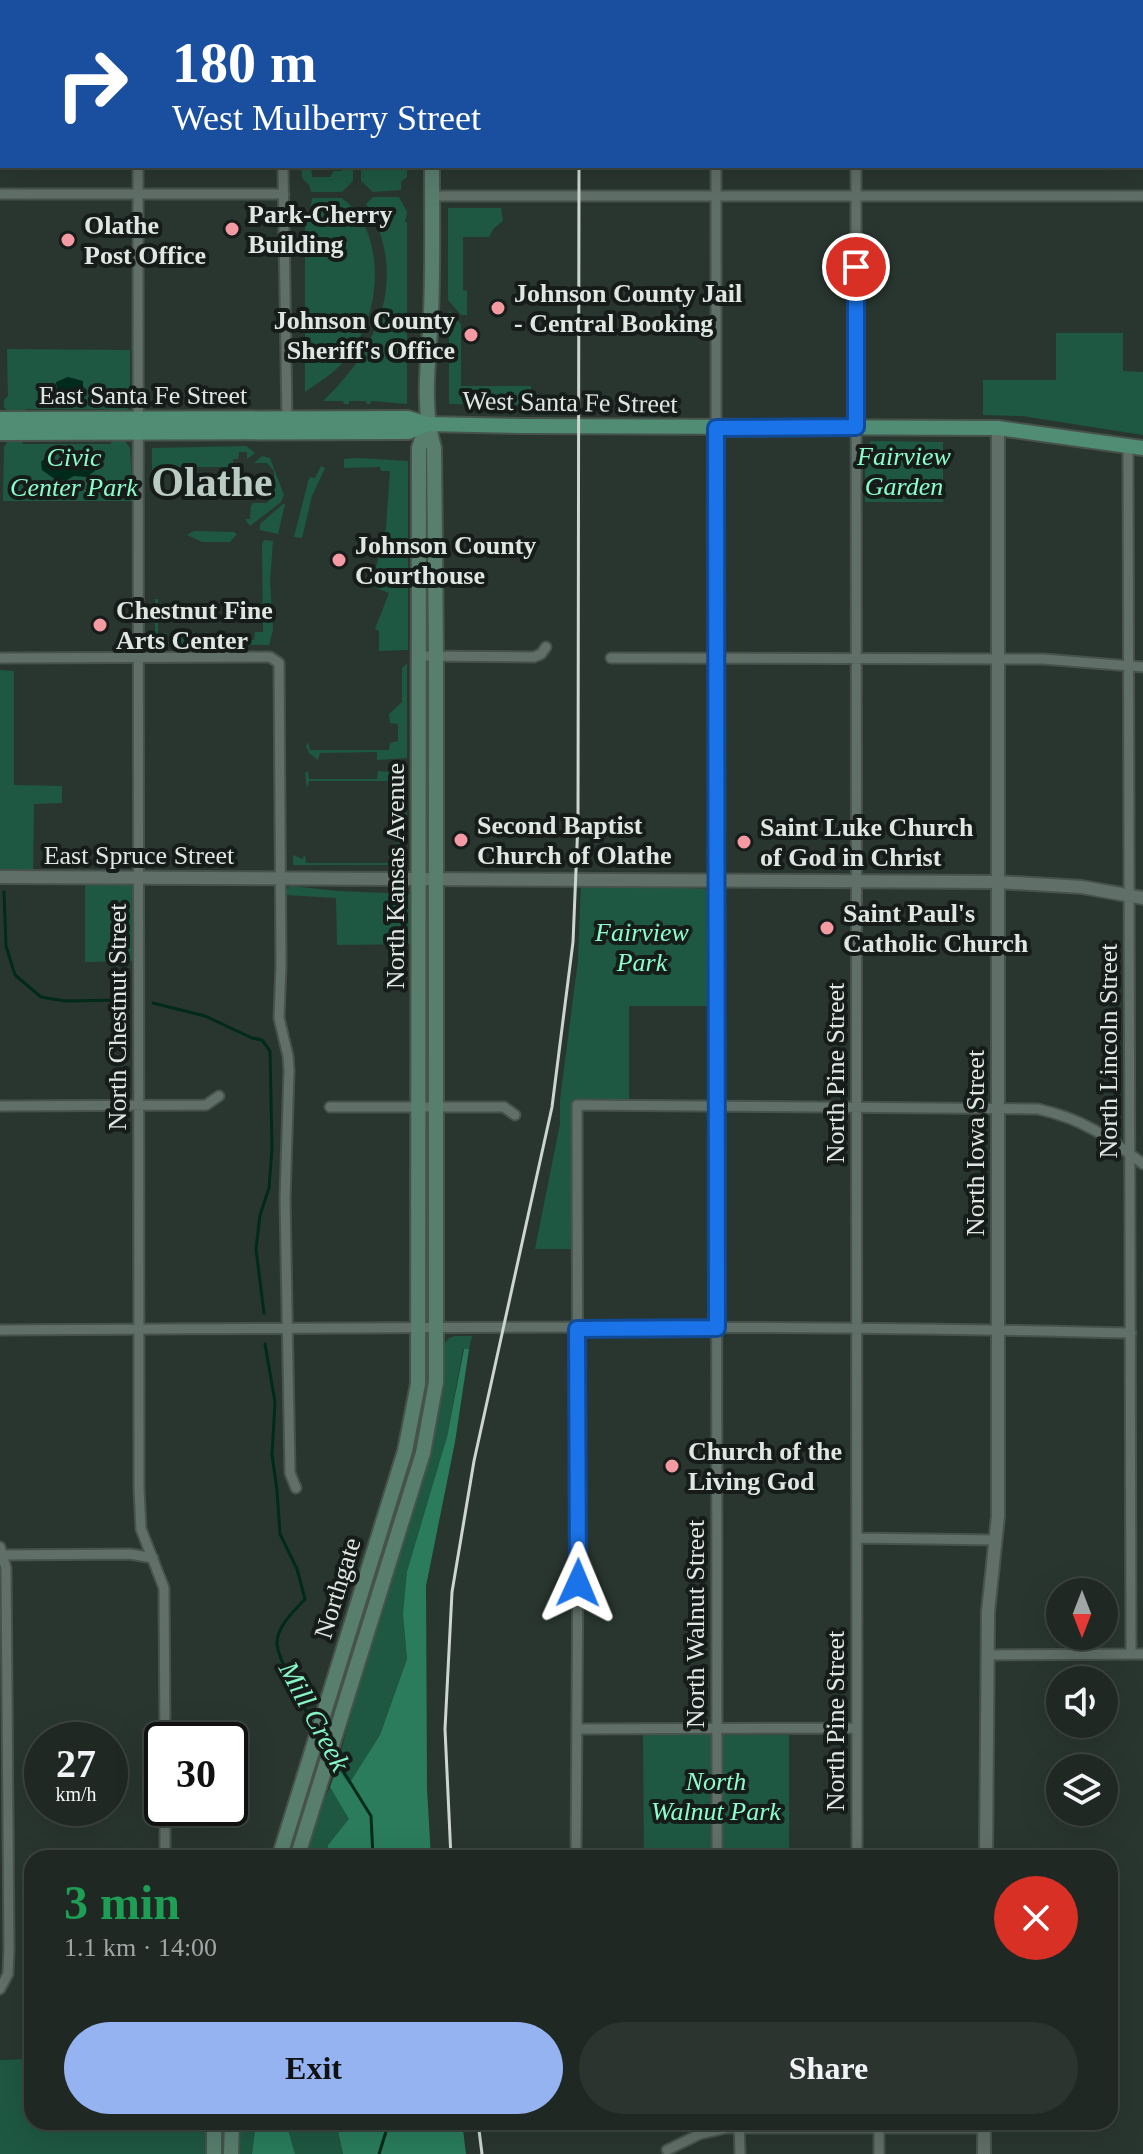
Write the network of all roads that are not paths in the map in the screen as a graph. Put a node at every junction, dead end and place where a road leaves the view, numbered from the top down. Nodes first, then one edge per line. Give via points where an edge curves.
1 (138, 168) edge
2 (283, 168) edge
3 (432, 168) edge
4 (716, 168) edge
5 (856, 168) edge
6 (0, 194) edge
7 (138, 194) junction
8 (284, 194) junction
9 (716, 195) junction
10 (856, 195) junction
11 (432, 196) junction
12 (1143, 196) edge
13 (0, 419) edge
14 (427, 424) junction
15 (287, 425) junction
16 (137, 426) junction
17 (856, 427) junction
18 (716, 428) junction
19 (998, 428) junction
20 (0, 433) edge
21 (1136, 448) edge
22 (546, 647) dead end
23 (419, 656) junction
24 (436, 656) junction
25 (0, 658) edge
26 (138, 658) junction
27 (611, 658) dead end
28 (716, 658) junction
29 (856, 658) junction
30 (997, 659) junction
31 (1130, 666) junction
32 (1143, 667) edge
33 (0, 877) edge
34 (139, 877) junction
35 (279, 877) junction
36 (419, 878) junction
37 (437, 878) junction
38 (717, 880) junction
39 (857, 881) junction
40 (998, 882) junction
41 (1136, 897) edge
42 (219, 1096) dead end
43 (0, 1106) edge
44 (139, 1106) junction
45 (717, 1106) junction
46 (857, 1106) junction
47 (330, 1107) dead end
48 (419, 1107) junction
49 (437, 1107) junction
50 (997, 1107) junction
51 (515, 1115) dead end
52 (1130, 1154) junction
53 (1143, 1164) edge
54 (717, 1328) junction
55 (139, 1329) junction
56 (286, 1329) junction
57 (420, 1329) junction
58 (437, 1329) junction
59 (577, 1329) junction
60 (857, 1329) junction
61 (998, 1329) junction
62 (0, 1330) edge
63 (1131, 1333) junction
64 (296, 1488) dead end
65 (858, 1538) junction
66 (996, 1540) junction
67 (1, 1552) edge
68 (153, 1558) junction
69 (1131, 1654) junction
70 (1143, 1654) edge
71 (987, 1655) junction
72 (165, 1722) edge
73 (857, 1728) junction
74 (577, 1729) junction
75 (717, 1729) junction
76 (165, 1826) edge
77 (165, 1850) edge
78 (281, 1850) edge
79 (300, 1850) edge
80 (576, 1850) edge
81 (717, 1850) edge
82 (857, 1850) edge
83 (986, 1850) edge
84 (0, 1989) edge
85 (214, 2130) edge
86 (232, 2130) edge
87 (717, 2130) edge
88 (739, 2130) edge
89 (879, 2130) edge
90 (984, 2130) edge
91 (667, 2150) dead end
92 (214, 2154) edge
93 (231, 2154) edge
94 (740, 2154) edge
95 (879, 2154) edge
96 (984, 2154) edge

1 - 7 street, North Chestnut Street
2 - 8 street
3 - 11 main road, North Kansas Avenue
4 - 9 street, North Walnut Street
5 - 10 street, North Pine Street
6 - 7 street
7 - 8 street
7 - 16 street, North Chestnut Street
8 - 15 street
9 - 10 street
9 - 11 street
9 - 18 street, North Walnut Street
10 - 12 street
10 - 17 street, North Pine Street
11 - 14 main road, North Kansas Avenue
13 - 16 main road, East Santa Fe Street
14 - 15 main road, West Santa Fe Street via 408,418
14 - 18 main road, West Santa Fe Street
14 - 23 main road, North Kansas Avenue via 419,448
14 - 24 main road, North Kansas Avenue via 434,448
15 - 16 main road, East Santa Fe Street
16 - 20 main road, East Santa Fe Street
16 - 26 street, North Chestnut Street
17 - 18 main road, West Santa Fe Street
17 - 19 main road, West Santa Fe Street
17 - 29 street, North Pine Street
18 - 28 street, North Walnut Street
19 - 21 main road, West Santa Fe Street
19 - 30 street, North Iowa Street
21 - 31 street, North Lincoln Street
22 - 24 street via 534,657
23 - 24 street
23 - 36 main road, North Kansas Avenue
24 - 37 main road, North Kansas Avenue
25 - 26 street
26 - 34 street, North Chestnut Street
26 - 35 street via 274,658 279,663
27 - 28 street
28 - 29 street
28 - 38 street, North Walnut Street
29 - 30 street
29 - 39 street, North Pine Street
30 - 31 street
30 - 40 street, North Iowa Street
31 - 32 street
31 - 41 street, North Lincoln Street
33 - 34 street, East Spruce Street
34 - 35 street, East Spruce Street
34 - 44 street, North Chestnut Street
35 - 36 street, East Spruce Street
35 - 56 street via 279,1018 289,1071
36 - 37 street, East Spruce Street
36 - 48 main road, North Kansas Avenue
37 - 38 street, East Spruce Street
37 - 49 main road, North Kansas Avenue
38 - 39 street, East Spruce Street
38 - 45 street, North Walnut Street
39 - 40 street, East Spruce Street
39 - 46 street, North Pine Street
40 - 41 street, East Spruce Street via 1082,887
40 - 50 street, North Iowa Street
41 - 52 street, North Lincoln Street
42 - 44 street via 206,1105
43 - 44 street
44 - 55 street, North Chestnut Street
45 - 46 street
45 - 54 street, North Walnut Street
45 - 59 street via 577,1105
46 - 50 street
46 - 60 street, North Pine Street
47 - 48 street
48 - 49 street
48 - 57 main road, North Kansas Avenue
49 - 51 street via 504,1107
49 - 58 main road, North Kansas Avenue
50 - 52 street via 1060,1114 1098,1130
50 - 61 street, North Iowa Street
52 - 53 street
52 - 63 street, North Lincoln Street
54 - 59 street
54 - 60 street
54 - 75 street, North Walnut Street
55 - 56 street
55 - 62 street
55 - 68 street, North Chestnut Street via 141,1529
56 - 57 street
56 - 64 street via 290,1473
57 - 58 street
57 - 78 main road, Northgate via 418,1384 405,1451
58 - 59 street
58 - 79 main road, Northgate via 436,1382 423,1453
59 - 74 street
60 - 61 street
60 - 65 street, North Pine Street
61 - 63 street
61 - 66 street, North Iowa Street
63 - 69 street, North Lincoln Street
65 - 66 street
65 - 73 street, North Pine Street
66 - 71 street, North Iowa Street
67 - 68 street
67 - 84 street via 6,1568 9,1949 8,1974
68 - 72 street, North Chestnut Street via 164,1588
69 - 70 street
69 - 71 street
71 - 83 street, North Iowa Street
73 - 75 street
73 - 82 street, North Pine Street
74 - 75 street
74 - 80 street
75 - 81 street, North Walnut Street
76 - 77 street
85 - 92 main road
86 - 93 main road
87 - 91 street
88 - 94 street
89 - 95 street
90 - 96 street

